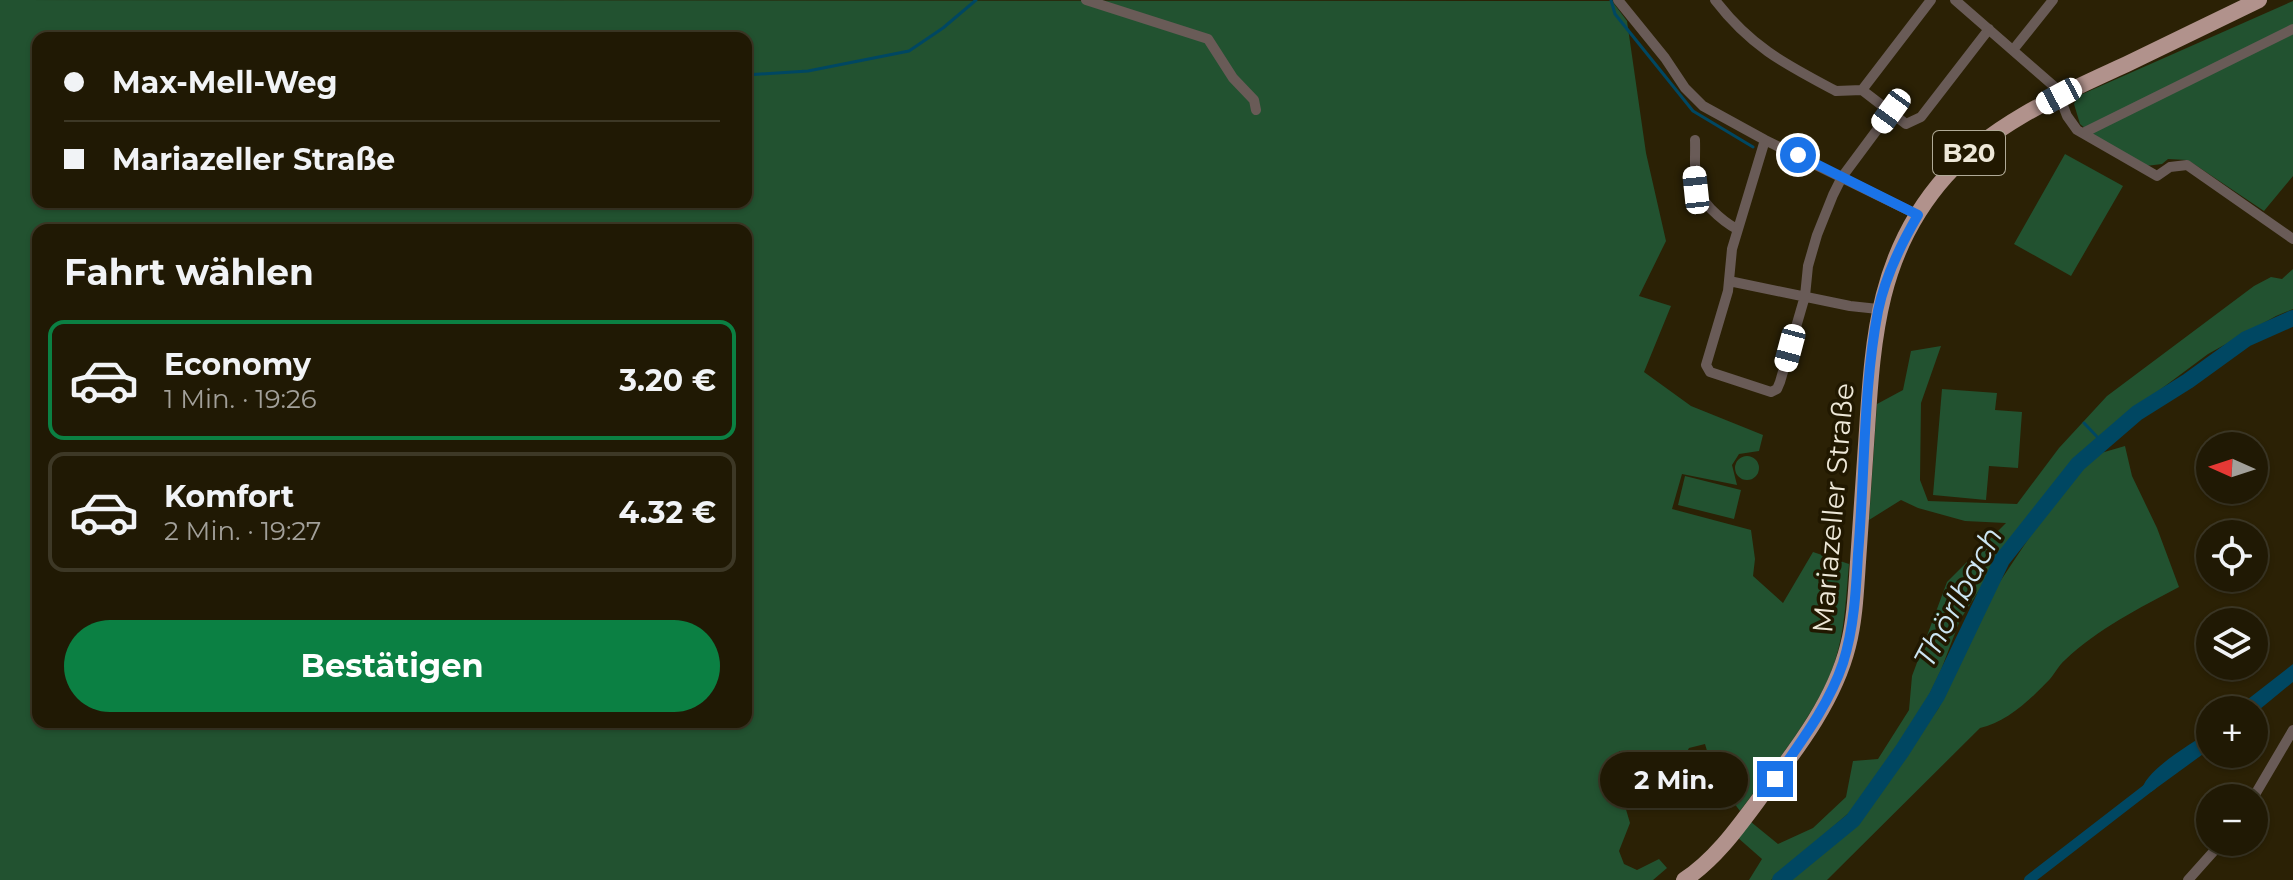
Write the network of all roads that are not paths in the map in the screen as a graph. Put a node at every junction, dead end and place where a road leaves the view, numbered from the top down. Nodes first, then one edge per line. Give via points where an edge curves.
1 (1086, 0) edge
2 (1618, 0) edge
3 (1715, 0) edge
4 (1931, 0) edge
5 (1955, 0) edge
6 (2053, 0) edge
7 (2259, 0) edge
8 (1989, 29) junction
9 (2293, 29) edge
10 (2013, 50) junction
11 (1862, 90) junction
12 (2059, 96) junction
13 (1256, 110) dead end
14 (1891, 111) junction
15 (2083, 133) junction
16 (1695, 140) dead end
17 (1765, 140) junction
18 (1842, 177) junction
19 (1918, 215) junction
20 (1737, 229) junction
21 (2293, 239) edge
22 (1729, 281) junction
23 (1805, 296) junction
24 (1878, 309) junction
25 (2293, 730) edge
26 (2261, 784) edge
27 (2209, 856) edge
28 (1684, 880) edge
29 (2188, 880) edge

1 - 13 street via 1208,39
2 - 17 street via 1703,106
3 - 11 street via 1762,50 1836,91
4 - 11 street
5 - 8 street
6 - 10 street
7 - 12 main road, Mariazeller Straße / B20
8 - 10 street
8 - 14 street via 1921,117 1906,124
9 - 15 street
10 - 12 street
11 - 14 street
12 - 15 street via 2073,126
12 - 19 main road, Mariazeller Straße / B20 via 1976,147 1943,179
14 - 18 street
15 - 21 street via 2157,176 2187,165
16 - 20 street via 1696,190
17 - 18 street
17 - 20 street
18 - 19 street
18 - 23 street via 1817,235
19 - 24 main road, Mariazeller Straße / B20
20 - 22 street
22 - 23 street
22 - 23 street via 1707,368 1771,392 1780,382
23 - 24 street
24 - 28 main road, Mariazeller Straße / B20 via 1853,617 1842,665 1775,779 1721,847
25 - 26 street
27 - 29 street

